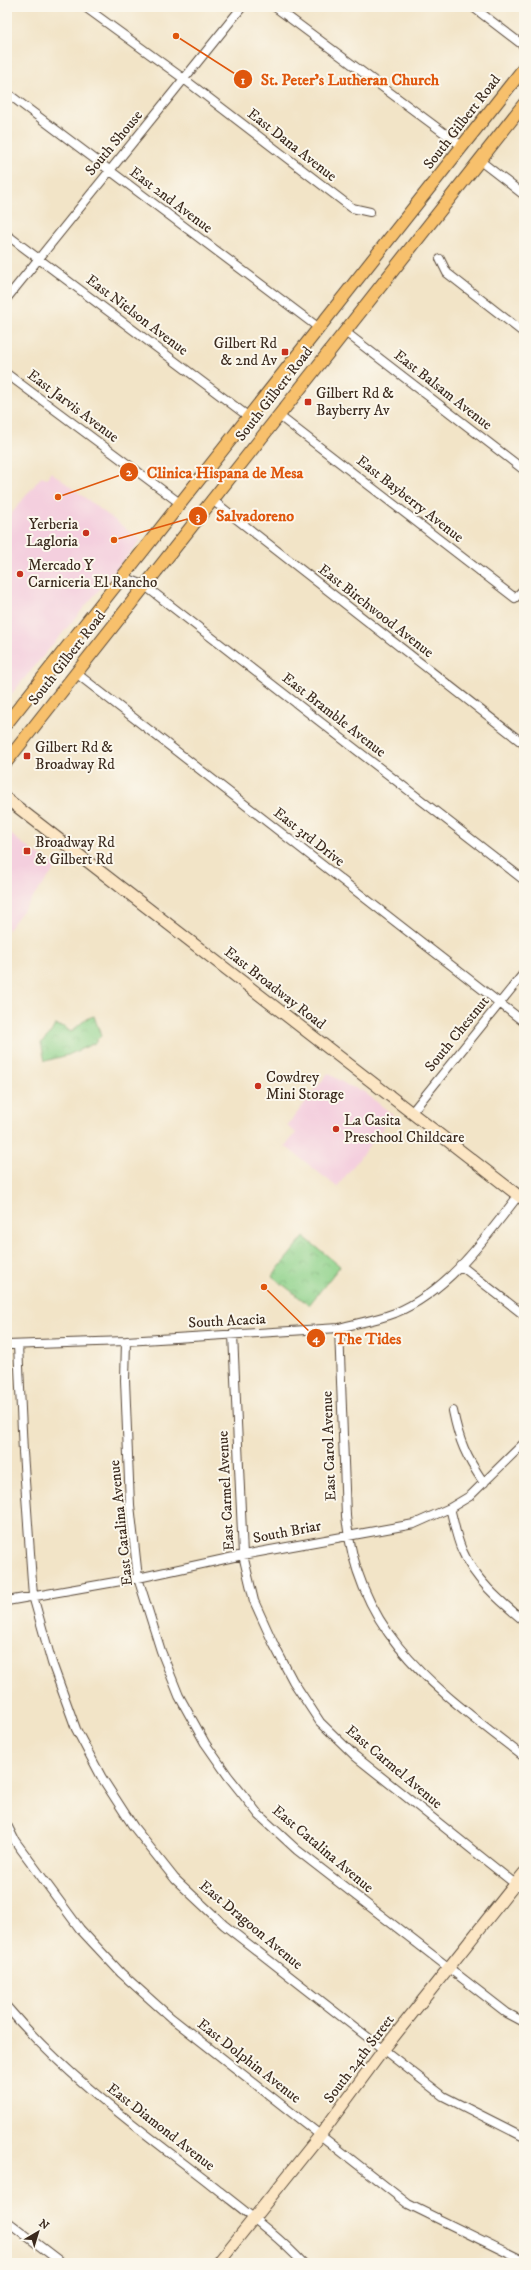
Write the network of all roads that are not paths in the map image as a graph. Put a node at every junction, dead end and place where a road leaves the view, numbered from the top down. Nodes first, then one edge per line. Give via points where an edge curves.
1 (85, 7) edge
2 (242, 7) edge
3 (275, 7) edge
4 (473, 7) edge
5 (524, 46) edge
6 (524, 68) edge
7 (184, 79) junction
8 (7, 93) edge
9 (524, 104) edge
10 (463, 147) junction
11 (479, 160) junction
12 (109, 170) junction
13 (524, 195) edge
14 (370, 212) dead end
15 (7, 235) edge
16 (38, 258) junction
17 (440, 259) dead end
18 (7, 298) edge
19 (319, 328) junction
20 (344, 331) junction
21 (524, 333) edge
22 (7, 374) edge
23 (278, 415) junction
24 (249, 417) junction
25 (524, 470) edge
26 (211, 499) junction
27 (180, 504) junction
28 (123, 577) junction
29 (144, 585) junction
30 (524, 589) edge
31 (76, 674) junction
32 (7, 722) edge
33 (524, 744) edge
34 (7, 761) edge
35 (7, 799) edge
36 (524, 880) edge
37 (524, 973) edge
38 (500, 1003) junction
39 (524, 1022) edge
40 (412, 1112) junction
41 (521, 1198) edge
42 (460, 1265) junction
43 (524, 1315) edge
44 (339, 1328) junction
45 (232, 1334) junction
46 (126, 1341) junction
47 (7, 1345) edge
48 (18, 1345) junction
49 (453, 1411) dead end
50 (523, 1447) edge
51 (484, 1483) junction
52 (450, 1508) junction
53 (348, 1534) junction
54 (243, 1555) junction
55 (138, 1578) junction
56 (33, 1596) junction
57 (7, 1601) edge
58 (524, 1621) edge
59 (524, 1757) edge
60 (7, 1825) edge
61 (524, 1873) edge
62 (520, 1888) edge
63 (450, 1968) junction
64 (8, 2012) edge
65 (524, 2022) edge
66 (384, 2049) junction
67 (321, 2134) junction
68 (524, 2137) edge
69 (253, 2218) junction
70 (7, 2221) edge
71 (524, 2261) edge
72 (62, 2263) edge
73 (218, 2263) edge
74 (303, 2263) edge

1 - 7 street, East Dana Avenue
2 - 7 street, South Shouse
3 - 10 street
4 - 5 street
6 - 10 main road, South Gilbert Road
7 - 12 street, South Shouse
7 - 14 street, East Dana Avenue via 352,208
8 - 12 street, East 2nd Avenue
9 - 11 main road, South Gilbert Road
10 - 19 main road, South Gilbert Road
11 - 13 street
11 - 20 main road, South Gilbert Road
12 - 16 street, South Shouse
12 - 19 street, East 2nd Avenue
15 - 16 street, East Nielson Avenue
16 - 18 street, South Shouse
16 - 24 street, East Nielson Avenue
17 - 21 street via 447,273
19 - 24 main road, South Gilbert Road
20 - 23 main road, South Gilbert Road
20 - 25 street, East Balsam Avenue
22 - 27 street, East Jarvis Avenue
23 - 26 main road, South Gilbert Road
23 - 30 street, East Bayberry Avenue via 515,598
24 - 27 main road, South Gilbert Road
26 - 29 main road, South Gilbert Road
26 - 33 street, East Birchwood Avenue
27 - 28 main road, South Gilbert Road
28 - 29 street, East Bramble Avenue
28 - 32 main road, South Gilbert Road
29 - 31 main road, South Gilbert Road
29 - 36 street, East Bramble Avenue
31 - 34 main road, South Gilbert Road
31 - 38 street, East 3rd Drive
35 - 40 main road, East Broadway Road
37 - 38 street, South Chestnut
38 - 39 street, East 3rd Drive
38 - 40 street, South Chestnut
40 - 41 main road, East Broadway Road
41 - 42 street, South Acacia
42 - 43 street
42 - 44 street, South Acacia via 443,1282 395,1313
44 - 45 street, South Acacia
44 - 53 street, East Carol Avenue
45 - 46 street, South Acacia
45 - 54 street, East Carmel Avenue
46 - 48 street, South Acacia
46 - 55 street, East Catalina Avenue via 124,1380 130,1505
47 - 48 street, South Acacia
48 - 56 street, East Dragoon Avenue
49 - 51 street via 458,1438 470,1463
50 - 51 street, South Briar
51 - 52 street, South Briar via 470,1496
52 - 53 street, South Briar via 414,1524
52 - 58 street via 462,1550 481,1580
53 - 54 street, South Briar
53 - 59 street, East Carol Avenue via 358,1577 391,1639 416,1668 447,1696
54 - 55 street, South Briar
54 - 62 street, East Carmel Avenue via 254,1601 274,1645 320,1722 354,1756
55 - 56 street, South Briar
55 - 63 street, East Catalina Avenue via 161,1651 179,1696 205,1743 259,1815 297,1850
56 - 57 street, South Briar
56 - 66 street, East Dragoon Avenue via 52,1663 76,1729 132,1826 175,1879 224,1925
60 - 67 street, East Dolphin Avenue via 15,1841 75,1923 121,1973 170,2017
61 - 62 main road, South 24th Street
62 - 63 main road, South 24th Street
63 - 65 street, East Catalina Avenue via 507,2013
63 - 66 main road, South 24th Street
64 - 69 street, East Diamond Avenue via 81,2082
66 - 67 main road, South 24th Street
66 - 68 street, East Dragoon Avenue via 442,2096
67 - 69 main road, South 24th Street
67 - 71 street, East Dolphin Avenue via 408,2204
69 - 73 main road, South 24th Street
69 - 74 street, East Diamond Avenue
70 - 72 street

